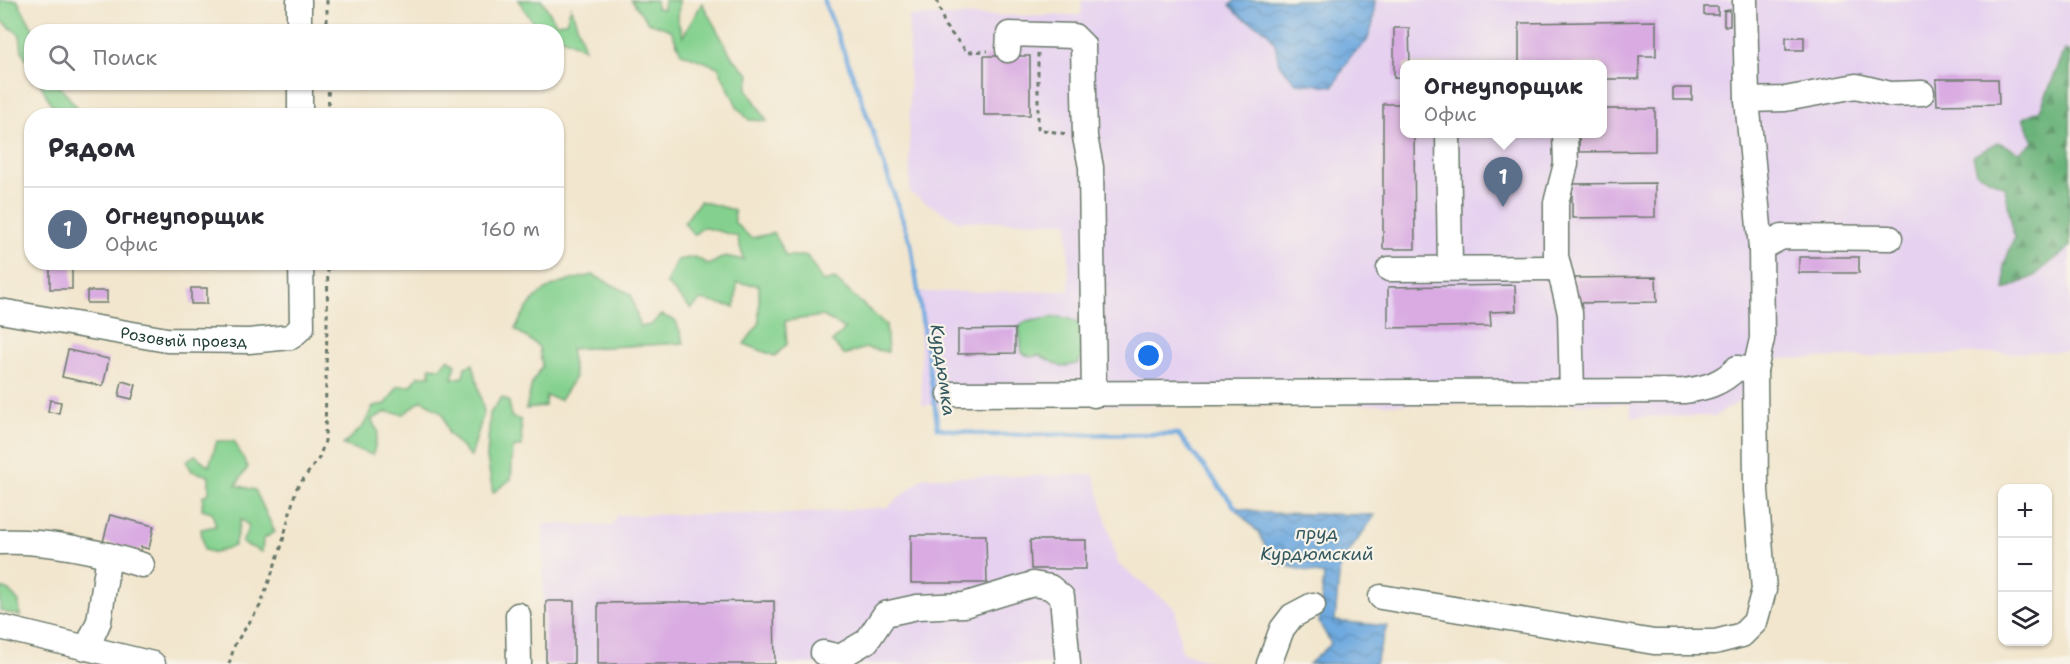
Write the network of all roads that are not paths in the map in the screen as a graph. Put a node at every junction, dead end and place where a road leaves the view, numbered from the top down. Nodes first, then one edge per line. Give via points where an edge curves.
1 (299, 0) edge
2 (1745, 0) edge
3 (299, 24) edge
4 (1008, 51) road end
5 (300, 90) edge
6 (1922, 93) dead end
7 (1746, 100) junction
8 (300, 108) edge
9 (1448, 138) edge
10 (1565, 138) edge
11 (1890, 238) dead end
12 (1761, 249) junction
13 (1450, 268) junction
14 (1558, 268) junction
15 (1389, 269) dead end
16 (301, 270) edge
17 (0, 311) edge
18 (1755, 370) junction
19 (1572, 392) junction
20 (950, 394) dead end
21 (1094, 395) junction
22 (0, 542) edge
23 (109, 555) junction
24 (142, 565) dead end
25 (1381, 597) dead end
26 (1313, 605) dead end
27 (518, 615) dead end
28 (0, 627) edge
29 (87, 648) junction
30 (823, 653) dead end
31 (153, 664) edge
32 (519, 664) edge
33 (1068, 664) edge
34 (1269, 664) edge

1 - 3 street
2 - 7 street
4 - 21 street via 1009,34 1074,36 1083,45 1085,137 1090,167
5 - 8 street
6 - 7 street via 1890,94 1856,86 1785,99
7 - 12 street
9 - 13 street
10 - 14 street via 1566,164 1556,203
11 - 12 street via 1782,237
12 - 18 street via 1762,339
13 - 14 street
13 - 15 street
14 - 19 street via 1570,313
16 - 17 street, Розовый проезд via 302,327 291,337 167,340
18 - 19 street via 1737,368 1725,380 1684,391
18 - 25 street via 1756,490 1764,590 1755,622 1742,635 1715,642 1654,642
19 - 21 street
20 - 21 street
22 - 23 street via 21,541
23 - 24 street
23 - 29 street via 99,621
26 - 34 street via 1292,616 1282,629
27 - 32 street
28 - 29 street
29 - 31 street
30 - 33 street via 840,657 867,641 885,614 964,604 1033,584 1050,586 1062,597

